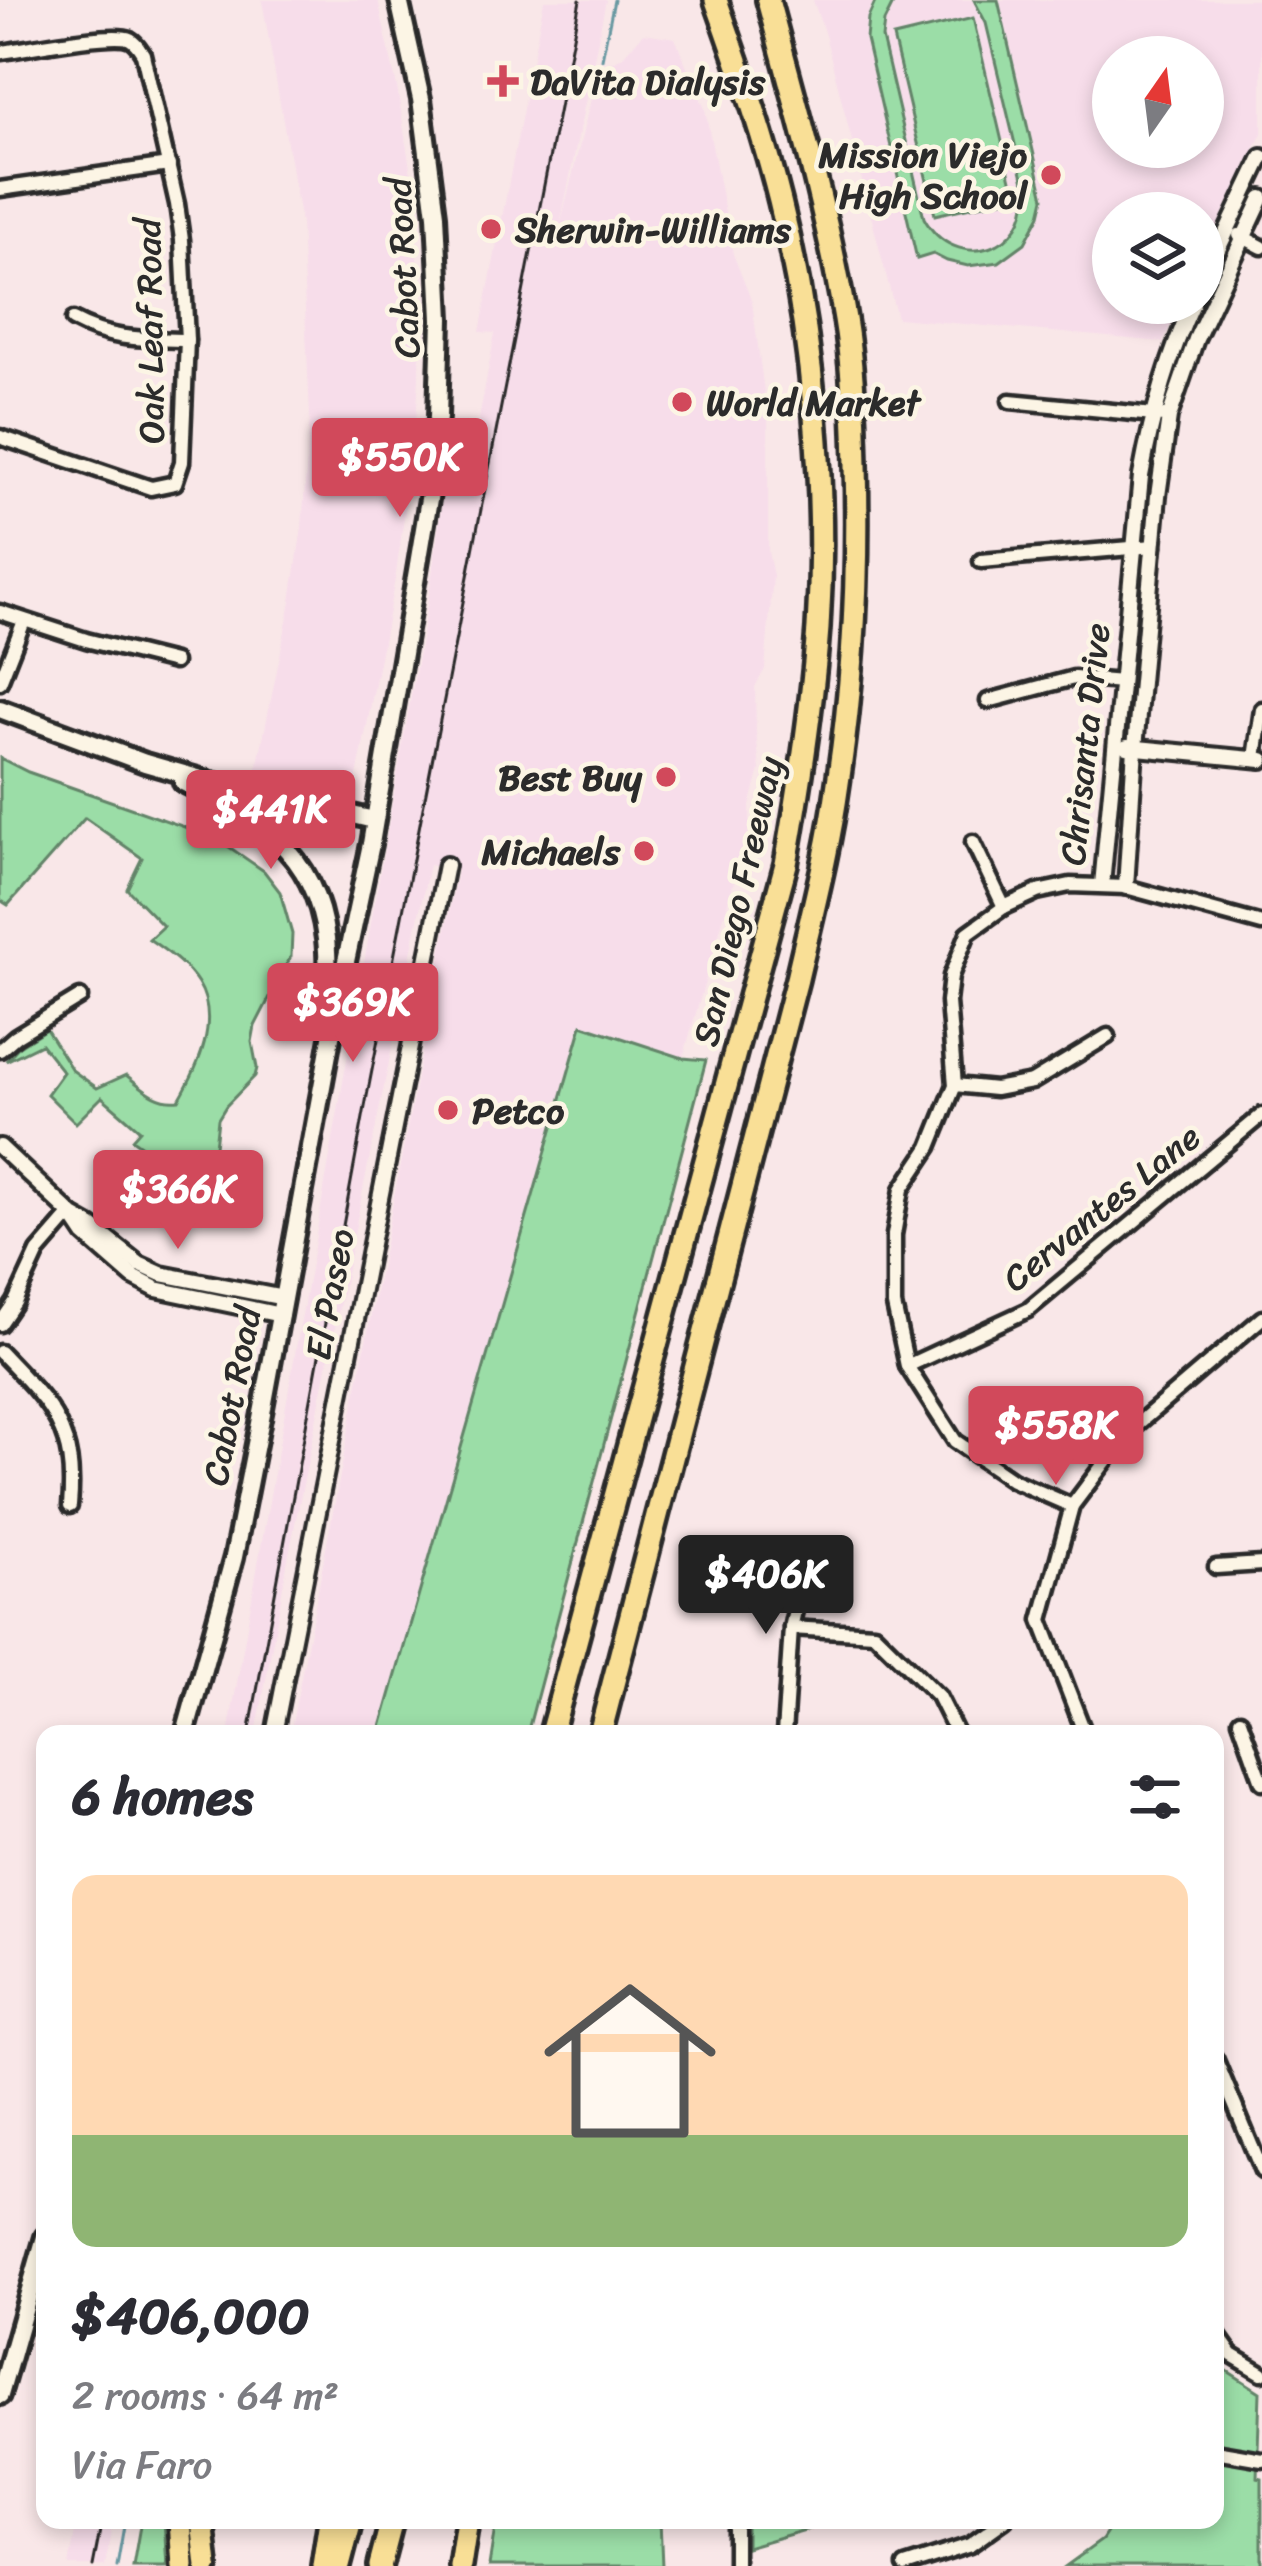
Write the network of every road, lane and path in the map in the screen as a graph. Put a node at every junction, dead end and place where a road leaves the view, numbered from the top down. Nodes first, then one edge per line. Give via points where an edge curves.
1 (399, 0) edge
2 (716, 0) edge
3 (768, 0) edge
4 (1, 52) edge
5 (1262, 157) edge
6 (169, 165) junction
7 (0, 189) edge
8 (1262, 198) edge
9 (1227, 229) junction
10 (1224, 236) edge
11 (1243, 237) junction
12 (1262, 247) edge
13 (73, 320) dead end
14 (1183, 324) edge
15 (187, 340) junction
16 (1010, 401) dead end
17 (1152, 414) junction
18 (1169, 417) junction
19 (0, 437) edge
20 (1154, 546) junction
21 (1134, 548) junction
22 (981, 560) dead end
23 (0, 612) edge
24 (24, 621) junction
25 (174, 662) dead end
26 (0, 682) edge
27 (1122, 682) junction
28 (988, 701) dead end
29 (0, 709) edge
30 (1262, 710) edge
31 (1115, 746) junction
32 (1135, 748) junction
33 (1258, 759) edge
34 (145, 763) junction
35 (374, 820) junction
36 (973, 842) dead end
37 (446, 865) dead end
38 (1102, 885) junction
39 (1126, 887) junction
40 (1004, 907) junction
41 (1262, 924) edge
42 (80, 997) dead end
43 (333, 1022) junction
44 (1108, 1036) dead end
45 (0, 1050) edge
46 (955, 1085) junction
47 (1262, 1114) edge
48 (0, 1147) edge
49 (71, 1214) junction
50 (282, 1306) junction
51 (1262, 1318) edge
52 (0, 1324) edge
53 (0, 1352) edge
54 (907, 1366) junction
55 (70, 1506) dead end
56 (1072, 1507) junction
57 (809, 1550) dead end
58 (1262, 1563) edge
59 (1216, 1567) dead end
60 (791, 1628) junction
61 (1240, 1720) dead end
62 (187, 1725) edge
63 (276, 1725) edge
64 (552, 1725) edge
65 (602, 1725) edge
66 (785, 1725) edge
67 (952, 1725) edge
68 (1082, 1725) edge
69 (1262, 1782) edge
70 (1224, 2077) edge
71 (1258, 2151) edge
72 (1262, 2171) edge
73 (36, 2269) edge
74 (1224, 2344) edge
75 (1262, 2373) edge
76 (0, 2395) edge
77 (1224, 2453) edge
78 (1262, 2459) edge
79 (181, 2529) edge
80 (203, 2529) edge
81 (328, 2529) edge
82 (349, 2529) edge
83 (390, 2529) edge
84 (466, 2529) edge
85 (735, 2529) edge
86 (992, 2529) edge
87 (183, 2566) edge
88 (207, 2566) edge
89 (323, 2566) edge
90 (339, 2566) edge
91 (380, 2566) edge
92 (460, 2566) edge
93 (735, 2566) edge
94 (905, 2566) edge

1 - 35 main road, Cabot Road via 431,164 440,372 427,516
2 - 64 highway, San Diego Freeway via 781,203 800,303 819,495 816,650 786,865
3 - 65 highway, San Diego Freeway via 846,321 857,504 847,708 796,980
4 - 6 street, Oak Leaf Road via 132,40 143,54
5 - 9 street
6 - 7 street
6 - 15 street, Oak Leaf Road
8 - 11 street, Chrisanta Drive
9 - 10 street
9 - 11 street
11 - 12 street
11 - 18 street, Chrisanta Drive
13 - 15 street via 119,338
14 - 17 street, Chrisanta Drive
15 - 19 street, Oak Leaf Road via 175,483 151,488
16 - 17 street
17 - 18 street
17 - 21 street, Chrisanta Drive
18 - 20 street, Chrisanta Drive
20 - 21 street
20 - 32 street, Chrisanta Drive
21 - 22 street
21 - 27 street, Chrisanta Drive
23 - 24 street
24 - 25 street
24 - 26 street
27 - 28 street via 1074,678
27 - 31 street, Chrisanta Drive
29 - 34 main road
30 - 33 street
31 - 32 street
31 - 38 street, Chrisanta Drive
32 - 33 street
32 - 39 street, Chrisanta Drive
34 - 35 main road
34 - 43 main road via 248,815 302,870 321,910
35 - 43 main road, Cabot Road
36 - 40 street
37 - 63 street, El Paseo
38 - 39 street
38 - 40 street, Chrisanta Drive via 1037,892
39 - 41 street
40 - 46 street, Chrisanta Drive via 968,933 951,976
42 - 45 street
43 - 50 main road, Cabot Road
44 - 46 street via 1032,1082
46 - 54 street, Chrisanta Drive via 902,1189 894,1235 894,1305
47 - 54 street, Cervantes Lane via 1028,1310
48 - 49 street
49 - 50 street via 160,1274
49 - 52 street via 38,1252
50 - 62 main road, Cabot Road via 234,1557
51 - 56 street via 1127,1432
53 - 55 street via 62,1426 73,1473
54 - 56 street, Chrisanta Drive via 955,1441
56 - 68 street via 1041,1620
57 - 60 street
58 - 59 street
60 - 66 street
60 - 67 street via 874,1633 938,1696
61 - 69 street
70 - 71 street
71 - 72 street
73 - 76 main road
74 - 75 street
77 - 78 street
79 - 87 highway
80 - 88 highway
81 - 89 highway
82 - 90 highway
83 - 91 highway
84 - 92 highway
85 - 93 street
86 - 94 street via 970,2545

